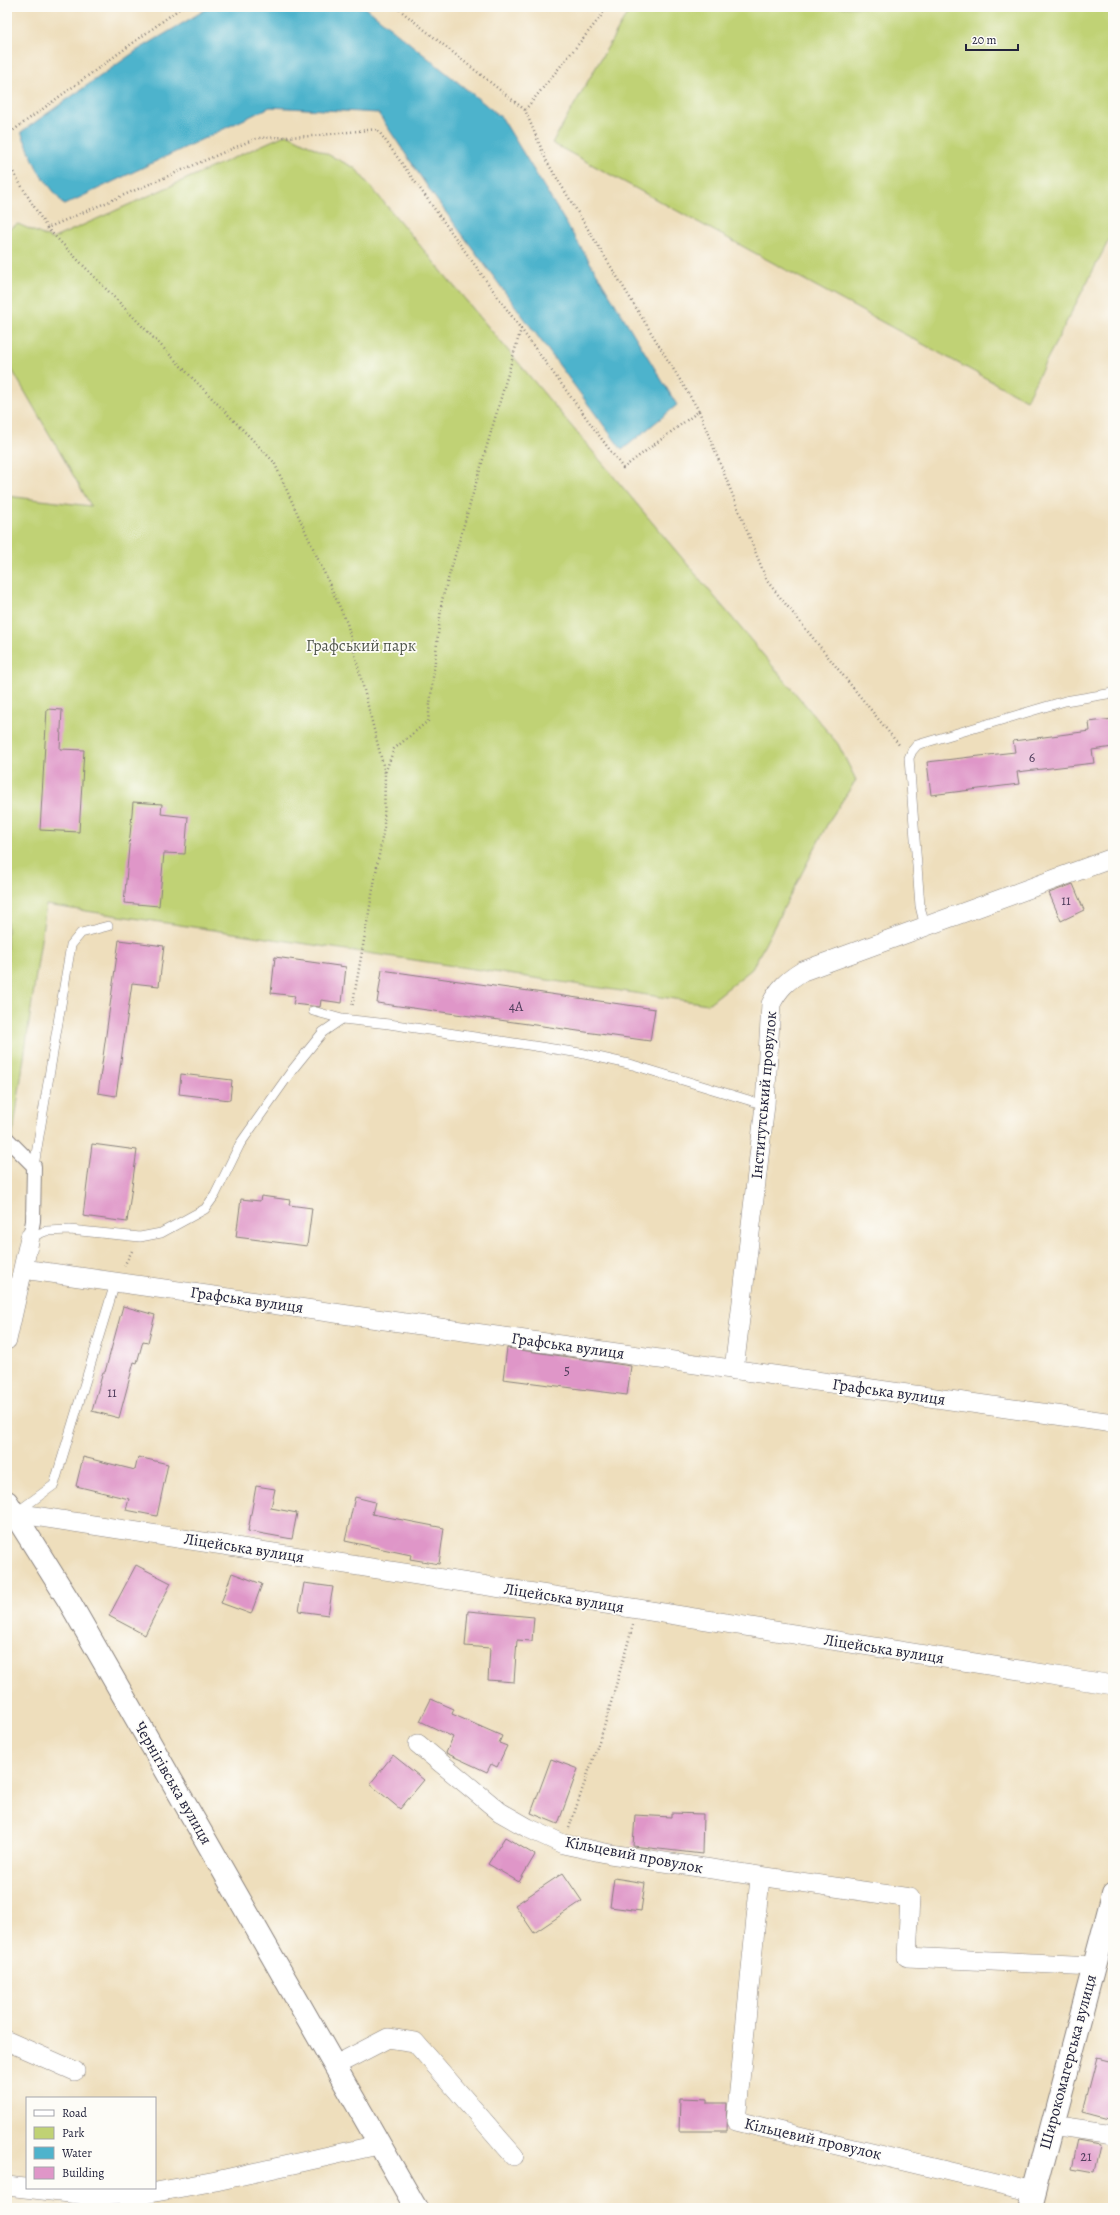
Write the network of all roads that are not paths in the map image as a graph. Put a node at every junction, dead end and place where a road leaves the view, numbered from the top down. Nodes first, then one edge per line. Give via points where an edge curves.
1 (1113, 693) edge
2 (1113, 858) edge
3 (108, 926) dead end
4 (925, 928) junction
5 (313, 1011) dead end
6 (346, 1020) junction
7 (765, 1105) junction
8 (7, 1139) edge
9 (34, 1166) junction
10 (30, 1237) junction
11 (23, 1269) junction
12 (116, 1280) junction
13 (7, 1340) edge
14 (734, 1370) junction
15 (1113, 1423) edge
16 (10, 1512) edge
17 (1113, 1685) edge
18 (418, 1744) dead end
19 (760, 1878) junction
20 (1113, 1894) edge
21 (1093, 1966) junction
22 (7, 2041) edge
23 (334, 2066) junction
24 (75, 2071) dead end
25 (1051, 2125) junction
26 (1113, 2134) edge
27 (378, 2145) junction
28 (514, 2156) dead end
29 (7, 2186) edge
30 (26, 2188) edge
31 (33, 2189) edge
32 (1032, 2200) edge
33 (416, 2208) edge

1 - 4 lane via 1065,701 917,745 912,751 909,758 920,906
2 - 4 street, Інститутський провулок
3 - 9 lane via 81,933 71,945
4 - 7 street, Інститутський провулок via 803,971 788,980 777,992 771,1004
5 - 6 lane
6 - 7 lane via 580,1053 633,1065
6 - 10 lane via 323,1032 293,1069 240,1144 216,1195 204,1209 161,1233 140,1237 70,1230 46,1231
7 - 14 street, Інститутський провулок
8 - 9 street
9 - 10 street via 33,1221
10 - 11 street
11 - 12 street, Графська вулиця
11 - 13 street
12 - 14 street, Графська вулиця
12 - 16 lane via 54,1484
14 - 15 street, Графська вулиця
16 - 17 street, Ліцейська вулиця
16 - 23 street, Чернігівська вулиця via 69,1601
18 - 19 street, Кільцевий провулок via 500,1812 563,1844
19 - 21 street, Кільцевий провулок via 910,1898 907,1957
19 - 32 street, Кільцевий провулок via 736,2121
20 - 21 street, Широкомагерська вулиця
21 - 25 street, Широкомагерська вулиця
22 - 24 street
23 - 27 street, Чернігівська вулиця
23 - 28 street via 388,2038 415,2042
25 - 26 street
25 - 32 street, Широкомагерська вулиця
27 - 31 street via 145,2194 95,2196
27 - 33 street, Чернігівська вулиця
29 - 30 street

